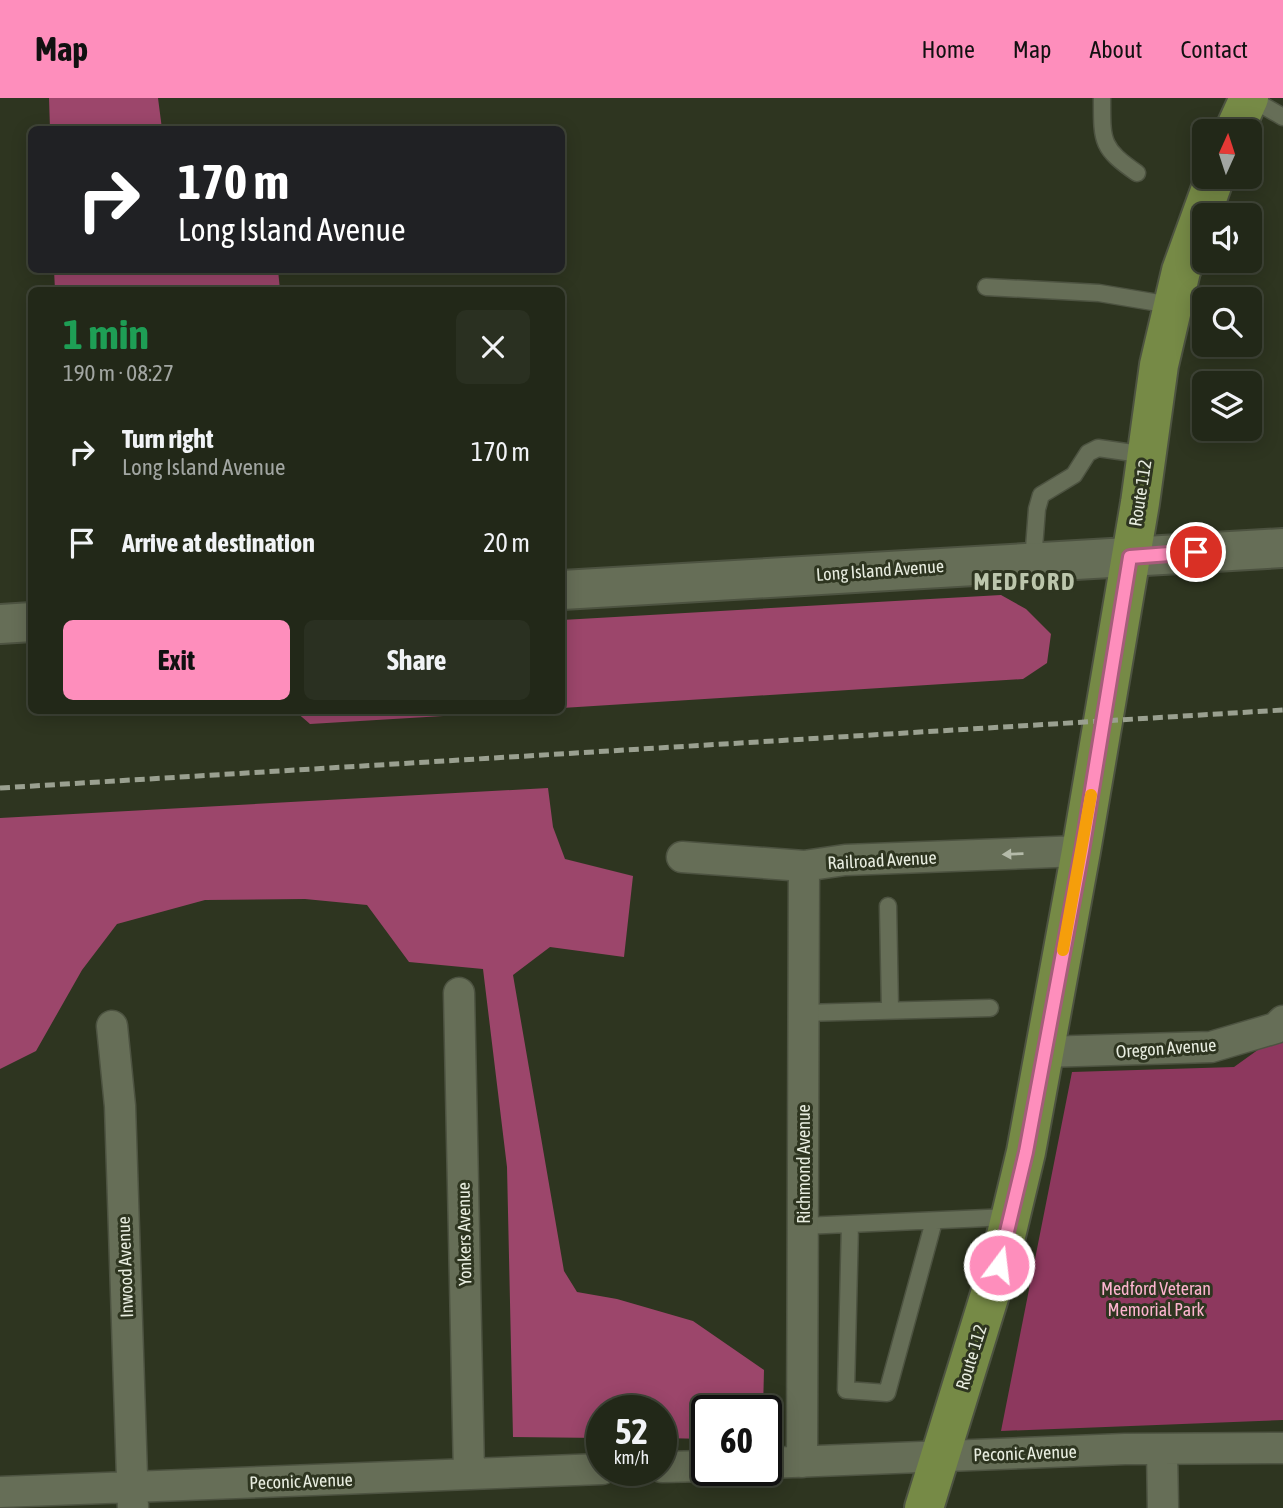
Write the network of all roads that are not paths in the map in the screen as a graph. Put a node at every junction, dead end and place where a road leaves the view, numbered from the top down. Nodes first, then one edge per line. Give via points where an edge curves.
1 (1102, 98) edge
2 (1249, 98) edge
3 (1283, 117) edge
4 (1239, 119) edge
5 (1138, 173) dead end
6 (1211, 189) edge
7 (986, 287) dead end
8 (1171, 304) junction
9 (1147, 455) junction
10 (1283, 548) edge
11 (1130, 557) junction
12 (1033, 561) junction
13 (565, 590) edge
14 (28, 622) edge
15 (0, 624) edge
16 (1082, 851) junction
17 (682, 858) dead end
18 (804, 866) junction
19 (888, 906) dead end
20 (459, 993) dead end
21 (990, 1008) dead end
22 (890, 1009) junction
23 (803, 1013) junction
24 (1283, 1021) edge
25 (112, 1026) dead end
26 (1043, 1052) junction
27 (1011, 1217) junction
28 (934, 1221) junction
29 (850, 1224) junction
30 (803, 1226) junction
31 (1283, 1448) edge
32 (1162, 1450) junction
33 (940, 1456) junction
34 (802, 1462) junction
35 (782, 1463) edge
36 (586, 1470) edge
37 (469, 1474) junction
38 (0, 1492) edge
39 (132, 1498) edge
40 (923, 1508) edge
41 (1163, 1508) edge

1 - 5 lane via 1105,145
2 - 3 lane
2 - 4 main road
6 - 8 main road, Route 112
7 - 8 lane via 1099,293
8 - 9 main road, Route 112
9 - 11 main road, Route 112
9 - 12 lane via 1098,448 1088,453 1074,475 1041,495
10 - 11 street, Long Island Avenue
11 - 12 street, Long Island Avenue
11 - 16 main road, Route 112
12 - 13 street, Long Island Avenue
14 - 15 street
16 -> 18 street, Railroad Avenue via 845,860
16 - 26 main road, Route 112
17 - 18 street, Railroad Avenue
18 - 23 street, Richmond Avenue
19 - 22 lane
20 - 37 street, Yonkers Avenue
21 - 22 lane
22 - 23 lane
23 - 30 street, Richmond Avenue
24 - 26 street, Oregon Avenue via 1276,1028 1211,1047
25 - 39 street, Inwood Avenue via 120,1106
26 - 27 main road, Route 112
27 - 28 lane
27 - 33 main road, Route 112
28 - 29 lane
28 - 29 lane via 887,1393 846,1390
29 - 30 lane
30 - 34 street, Richmond Avenue
31 - 32 street, Peconic Avenue
32 - 33 street, Peconic Avenue
32 - 41 street
33 - 34 street, Peconic Avenue
33 - 40 main road, Route 112
34 - 35 street, Peconic Avenue
36 - 37 street, Peconic Avenue
37 - 39 street, Peconic Avenue
38 - 39 street, Peconic Avenue

